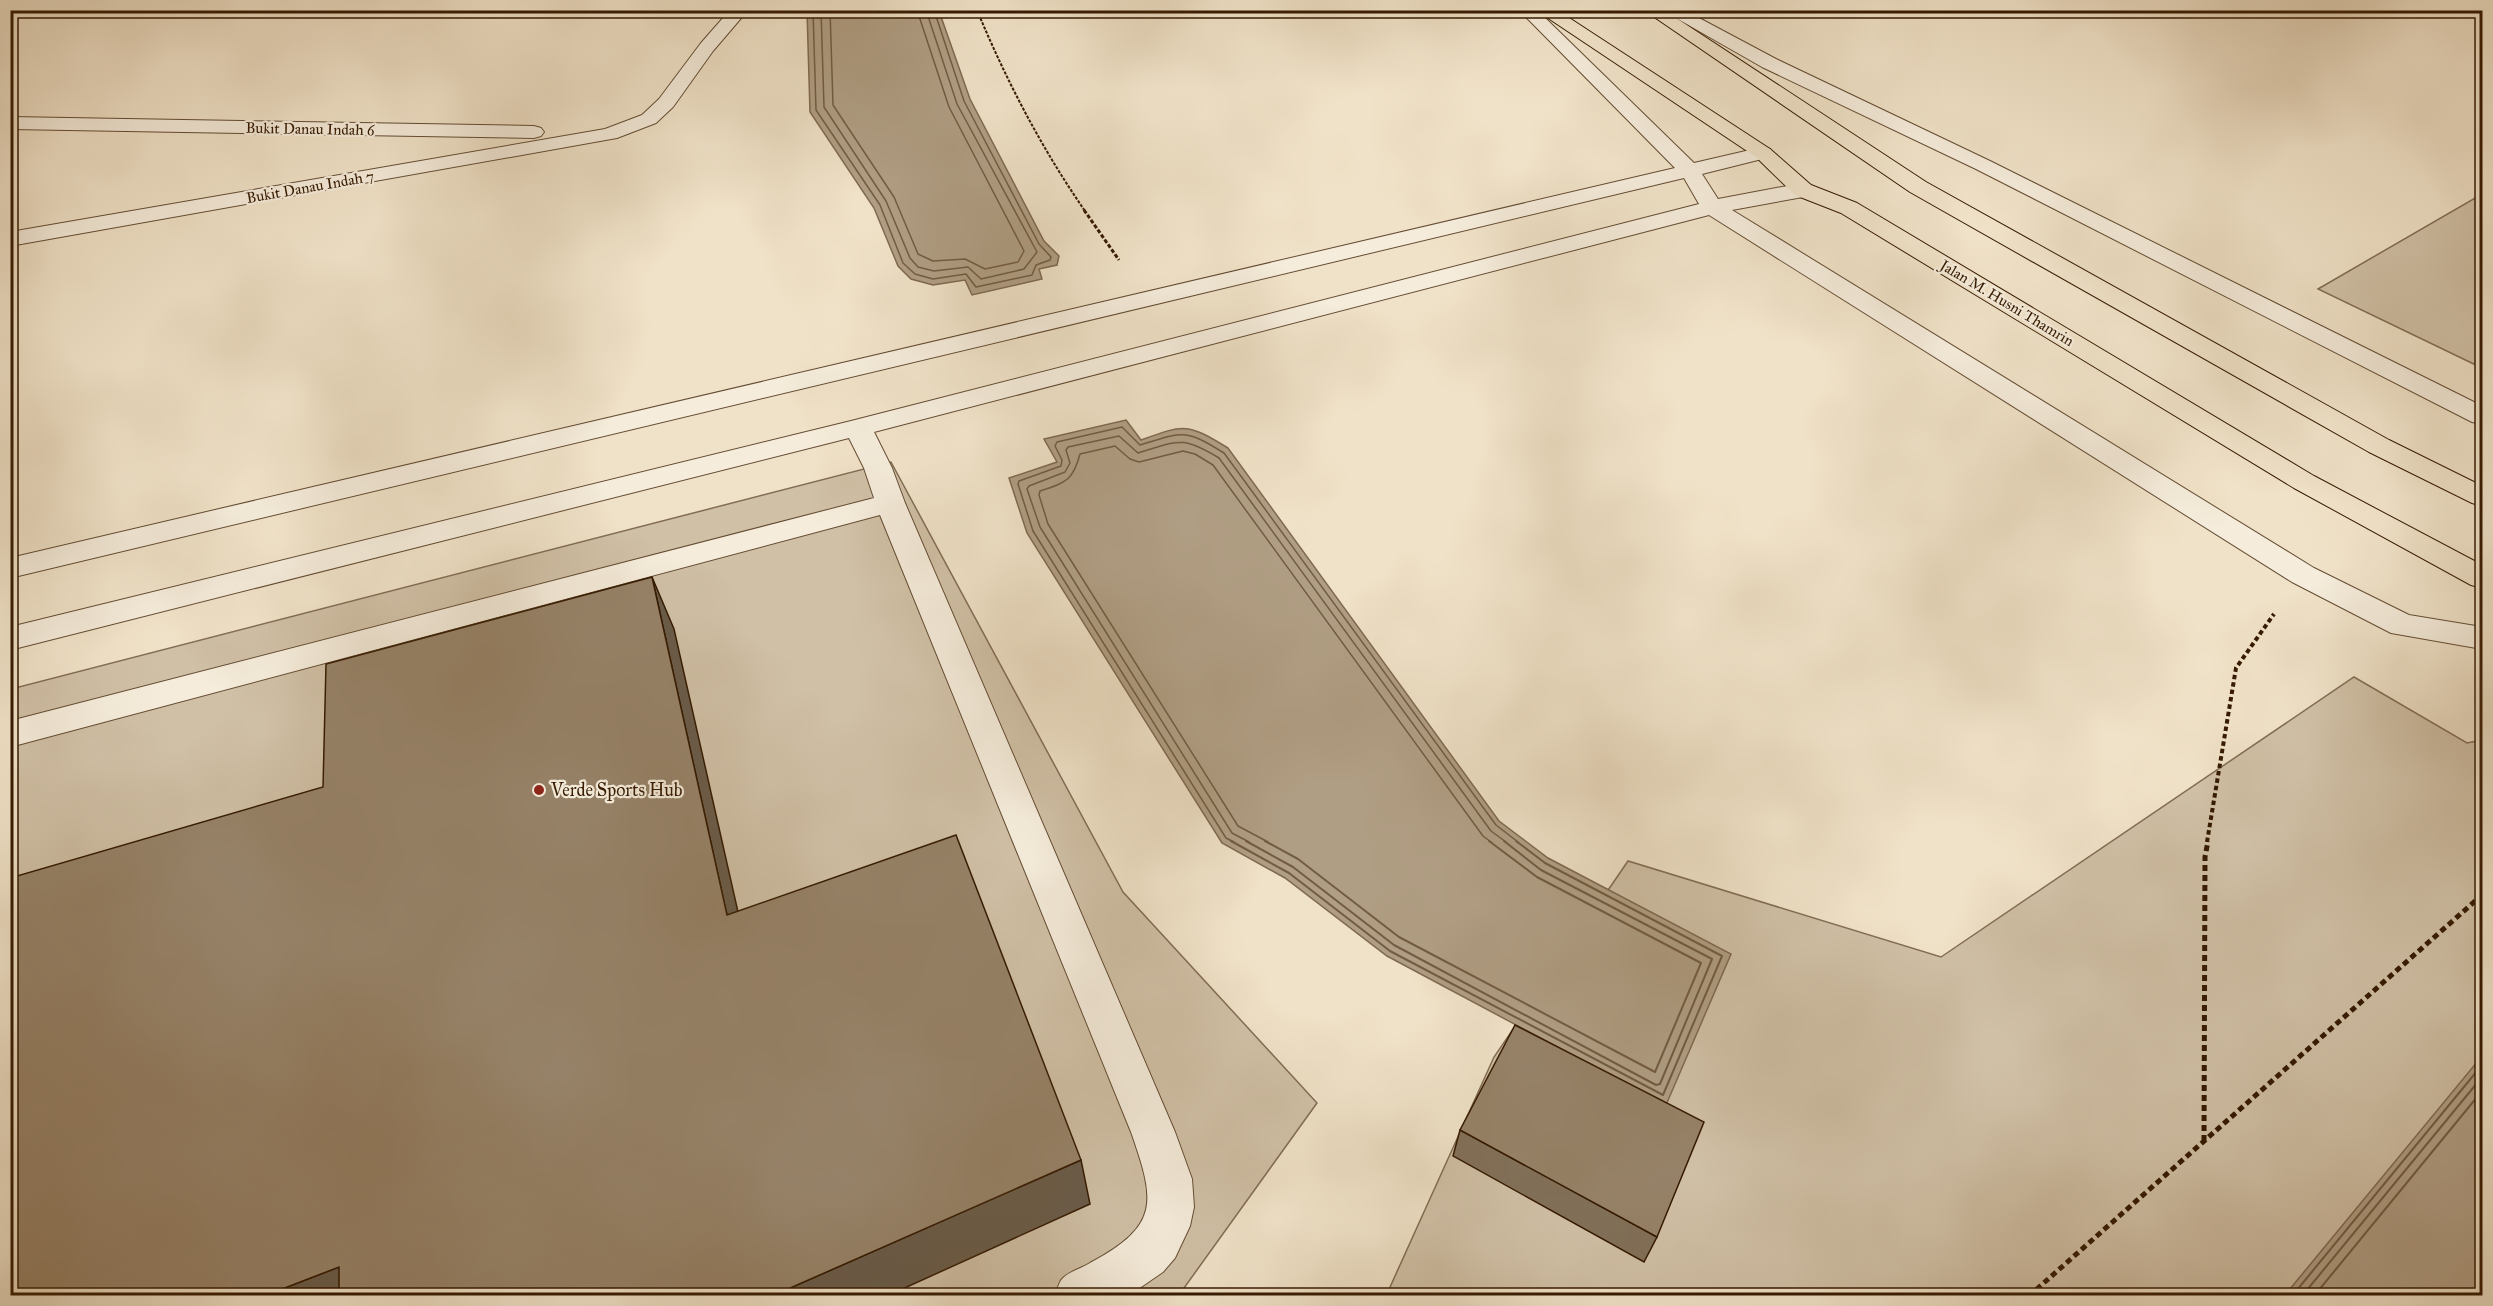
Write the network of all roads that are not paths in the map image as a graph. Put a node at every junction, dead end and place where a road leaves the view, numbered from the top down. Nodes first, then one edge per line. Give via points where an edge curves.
1 (740, 10) edge
2 (1527, 10) edge
3 (1544, 10) edge
4 (1652, 10) edge
5 (1670, 10) edge
6 (10, 123) edge
7 (610, 134) junction
8 (1763, 153) junction
9 (1690, 171) junction
10 (1803, 190) junction
11 (1712, 207) junction
12 (10, 239) edge
13 (2482, 416) edge
14 (858, 428) junction
15 (2482, 497) edge
16 (890, 503) junction
17 (10, 568) edge
18 (2482, 578) edge
19 (2482, 638) edge
20 (10, 639) edge
21 (10, 734) edge
22 (1079, 1296) edge

1 - 7 street via 649,120
2 - 9 street
3 - 8 main road, Jalan M. Husni Thamrin
4 - 15 main road via 1918,187 2379,446
5 - 13 street
6 - 7 street, Bukit Danau Indah 6
7 - 12 street, Bukit Danau Indah 7
8 - 9 street
8 - 10 main road, Jalan M. Husni Thamrin
9 - 11 street
9 - 17 street
10 - 11 street
10 - 18 main road, Jalan M. Husni Thamrin via 1849,208 2304,482
11 - 14 street
11 - 19 street via 2302,575 2402,625
14 - 16 street
14 - 20 street
16 - 21 street
16 - 22 street via 1153,1132 1170,1185 1170,1222 1153,1251

